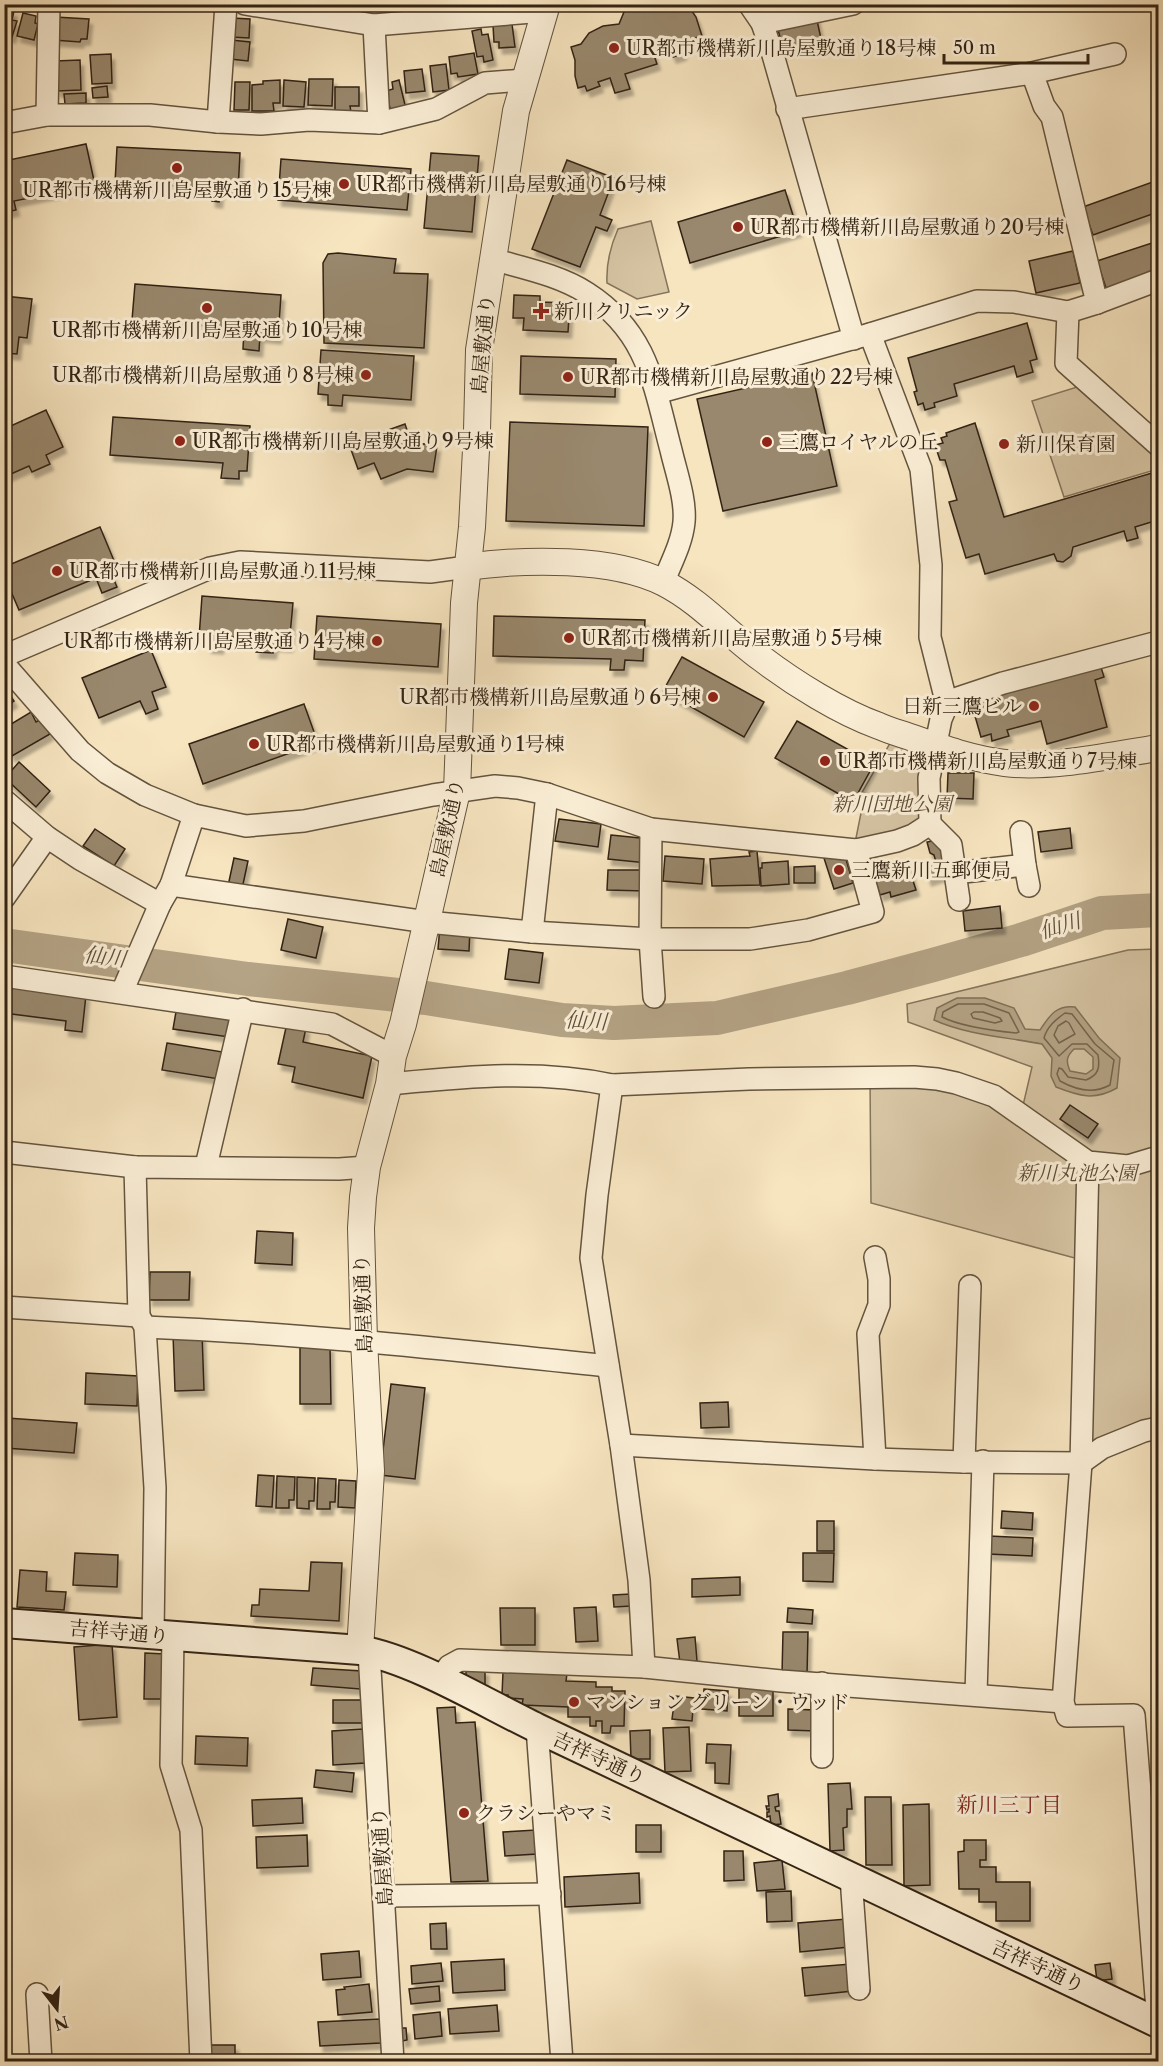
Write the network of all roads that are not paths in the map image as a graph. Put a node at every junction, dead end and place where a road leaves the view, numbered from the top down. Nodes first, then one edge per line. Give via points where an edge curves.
1 (49, 4) edge
2 (226, 4) edge
3 (245, 4) edge
4 (749, 4) edge
5 (853, 4) edge
6 (546, 8) edge
7 (426, 12) edge
8 (762, 23) junction
9 (374, 25) junction
10 (1115, 54) dead end
11 (1032, 73) junction
12 (524, 80) junction
13 (787, 109) junction
14 (47, 115) junction
15 (218, 122) junction
16 (4, 123) edge
17 (379, 123) junction
18 (492, 260) junction
19 (1158, 280) edge
20 (1097, 303) junction
21 (1068, 312) junction
22 (862, 336) junction
23 (657, 393) junction
24 (1158, 445) edge
25 (467, 567) junction
26 (663, 583) junction
27 (1158, 642) edge
28 (4, 656) edge
29 (4, 663) edge
30 (947, 705) junction
31 (934, 746) junction
32 (1158, 748) edge
33 (457, 791) junction
34 (547, 794) junction
35 (4, 800) edge
36 (194, 815) junction
37 (930, 824) junction
38 (651, 829) junction
39 (1022, 832) dead end
40 (47, 837) junction
41 (856, 850) junction
42 (955, 873) junction
43 (171, 885) junction
44 (4, 898) edge
45 (959, 900) dead end
46 (160, 904) junction
47 (427, 922) junction
48 (532, 932) junction
49 (650, 939) junction
50 (4, 976) edge
51 (125, 985) junction
52 (654, 997) dead end
53 (243, 1010) junction
54 (393, 1056) junction
55 (389, 1084) junction
56 (612, 1085) junction
57 (4, 1152) edge
58 (1158, 1156) edge
59 (1088, 1162) junction
60 (206, 1166) junction
61 (135, 1167) junction
62 (368, 1167) junction
63 (875, 1257) dead end
64 (970, 1286) dead end
65 (4, 1307) edge
66 (142, 1321) junction
67 (364, 1341) junction
68 (608, 1366) junction
69 (1158, 1428) edge
70 (621, 1445) junction
71 (875, 1459) junction
72 (974, 1462) junction
73 (1081, 1463) junction
74 (4, 1623) edge
75 (163, 1635) junction
76 (364, 1651) junction
77 (644, 1667) junction
78 (440, 1680) junction
79 (822, 1683) junction
80 (976, 1695) junction
81 (1063, 1702) junction
82 (537, 1728) junction
83 (822, 1757) dead end
84 (851, 1877) junction
85 (550, 1894) junction
86 (385, 1896) junction
87 (859, 1989) dead end
88 (37, 1994) dead end
89 (1158, 2023) edge
90 (41, 2061) edge
91 (201, 2061) edge
92 (393, 2061) edge
93 (562, 2061) edge

1 - 14 street
2 - 15 street
3 - 9 street
4 - 8 street
5 - 8 street
6 - 7 street
6 - 12 street, 島屋敷通り
7 - 9 street
8 - 13 street
9 - 17 street
10 - 11 street
11 - 13 street
11 - 20 street via 1052,117
12 - 17 street via 485,83 436,109
12 - 18 street, 島屋敷通り
13 - 22 street
14 - 15 street via 150,115
14 - 16 street
15 - 17 street
18 - 23 street via 559,280 603,306 634,340
18 - 25 street, 島屋敷通り via 479,350
19 - 20 street
20 - 21 street
21 - 22 street via 977,300
21 - 24 street via 1066,363
22 - 23 street
22 - 30 street via 921,469 931,565 930,637
23 - 26 street via 684,520 681,541
25 - 26 street via 510,563 618,567
25 - 28 street via 430,572 240,562 210,568
25 - 33 street, 島屋敷通り
26 - 31 street via 805,688 878,726
27 - 30 street via 1003,683
29 - 36 street via 80,751 107,773 145,795
30 - 31 street
31 - 32 street via 961,755 1023,765
31 - 37 street via 929,778
33 - 34 street via 495,786
33 - 36 street via 273,825 246,826
33 - 47 street, 島屋敷通り
34 - 38 street
34 - 48 street
35 - 40 street
36 - 43 street
37 - 41 street via 897,841
37 - 42 street via 951,845
38 - 41 street
38 - 49 street
39 - 42 street via 1027,876
40 - 44 street
40 - 46 street
41 - 49 street via 873,912 808,930 750,939
42 - 45 street
43 - 46 street
43 - 47 street
46 - 51 street
47 - 48 street
47 - 54 street, 島屋敷通り
48 - 49 street
49 - 52 street
50 - 51 street
51 - 53 street
53 - 54 street via 332,1024
53 - 60 street
54 - 55 street, 島屋敷通り
55 - 56 street via 499,1075
55 - 62 street, 島屋敷通り
56 - 59 street via 749,1079 937,1079 994,1096
56 - 68 street via 591,1258
57 - 61 street
58 - 59 street via 1128,1166
59 - 73 street
60 - 61 street
60 - 62 street
61 - 66 street
62 - 67 street, 島屋敷通り via 361,1228
63 - 71 street via 879,1305 868,1334
64 - 72 street
65 - 66 street
66 - 67 street
66 - 75 street
67 - 68 street
67 - 76 street, 島屋敷通り via 371,1471
68 - 70 street
69 - 73 street via 1102,1448
70 - 71 street
70 - 77 street via 639,1580
71 - 72 street
72 - 73 street
72 - 80 street
73 - 81 street
74 - 75 main road, 吉祥寺通り
75 - 76 main road, 吉祥寺通り
75 - 91 street via 171,1766 191,1830
76 - 78 main road, 吉祥寺通り
76 - 86 street, 島屋敷通り
77 - 78 street via 460,1660 449,1666
77 - 79 street
78 - 82 main road, 吉祥寺通り
79 - 80 street
79 - 83 street
80 - 81 street
81 - 89 street via 1067,1716 1134,1715
82 - 84 main road, 吉祥寺通り
82 - 85 street
84 - 87 street
84 - 89 main road, 吉祥寺通り
85 - 86 street
85 - 93 street
86 - 92 street, 島屋敷通り
88 - 90 street

